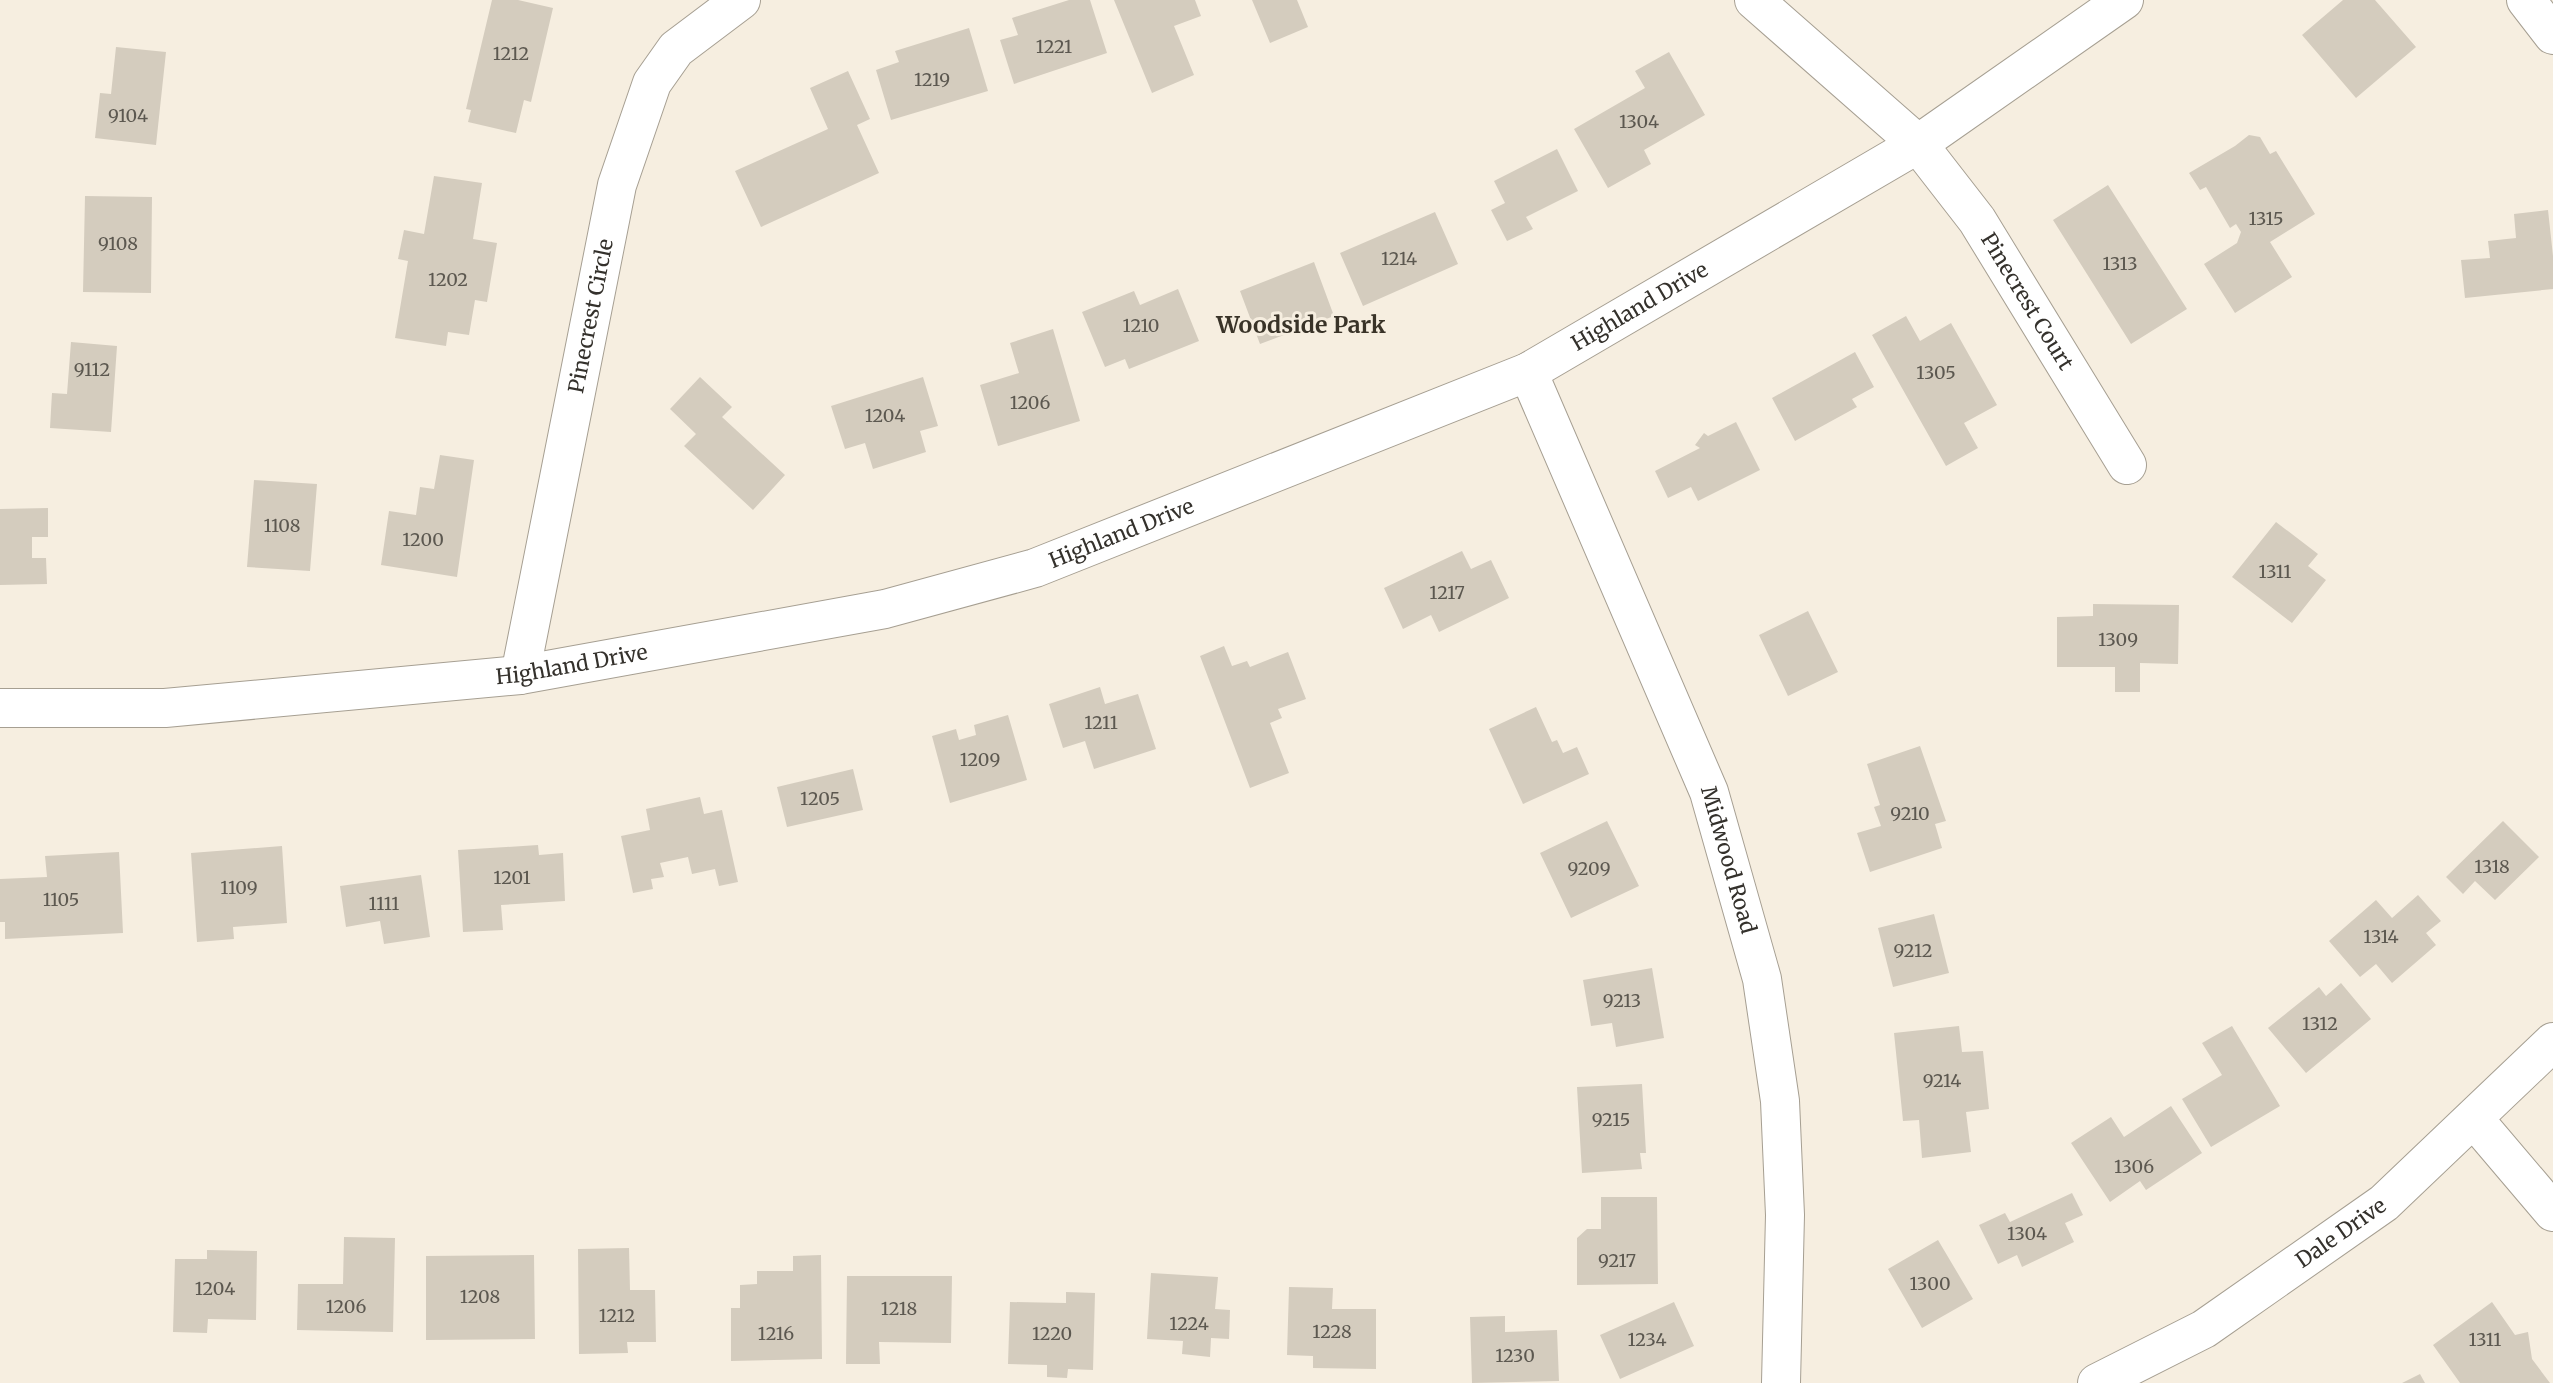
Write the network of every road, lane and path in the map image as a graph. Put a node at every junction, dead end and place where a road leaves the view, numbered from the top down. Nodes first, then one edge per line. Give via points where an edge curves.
1 (741, 0) edge
2 (1754, 0) edge
3 (2124, 0) edge
4 (2526, 0) edge
5 (2553, 35) edge
6 (1918, 144) junction
7 (1528, 372) junction
8 (2127, 466) dead end
9 (520, 675) junction
10 (0, 708) edge
11 (2553, 1042) edge
12 (2474, 1119) junction
13 (2553, 1212) edge
14 (1781, 1383) edge
15 (2097, 1383) edge

1 - 9 street, Pinecrest Circle via 676,49 652,83 617,184
2 - 6 street
3 - 6 street, Highland Drive
4 - 5 street
6 - 7 street, Highland Drive
6 - 8 street, Pinecrest Court via 1977,220
7 - 9 street, Highland Drive via 1035,568 885,609
7 - 14 street, Midwood Road via 1709,792 1762,979 1780,1101 1785,1215
9 - 10 street, Highland Drive via 165,708
11 - 12 street, Dale Drive
12 - 13 street
12 - 15 street, Dale Drive via 2384,1203 2204,1329

